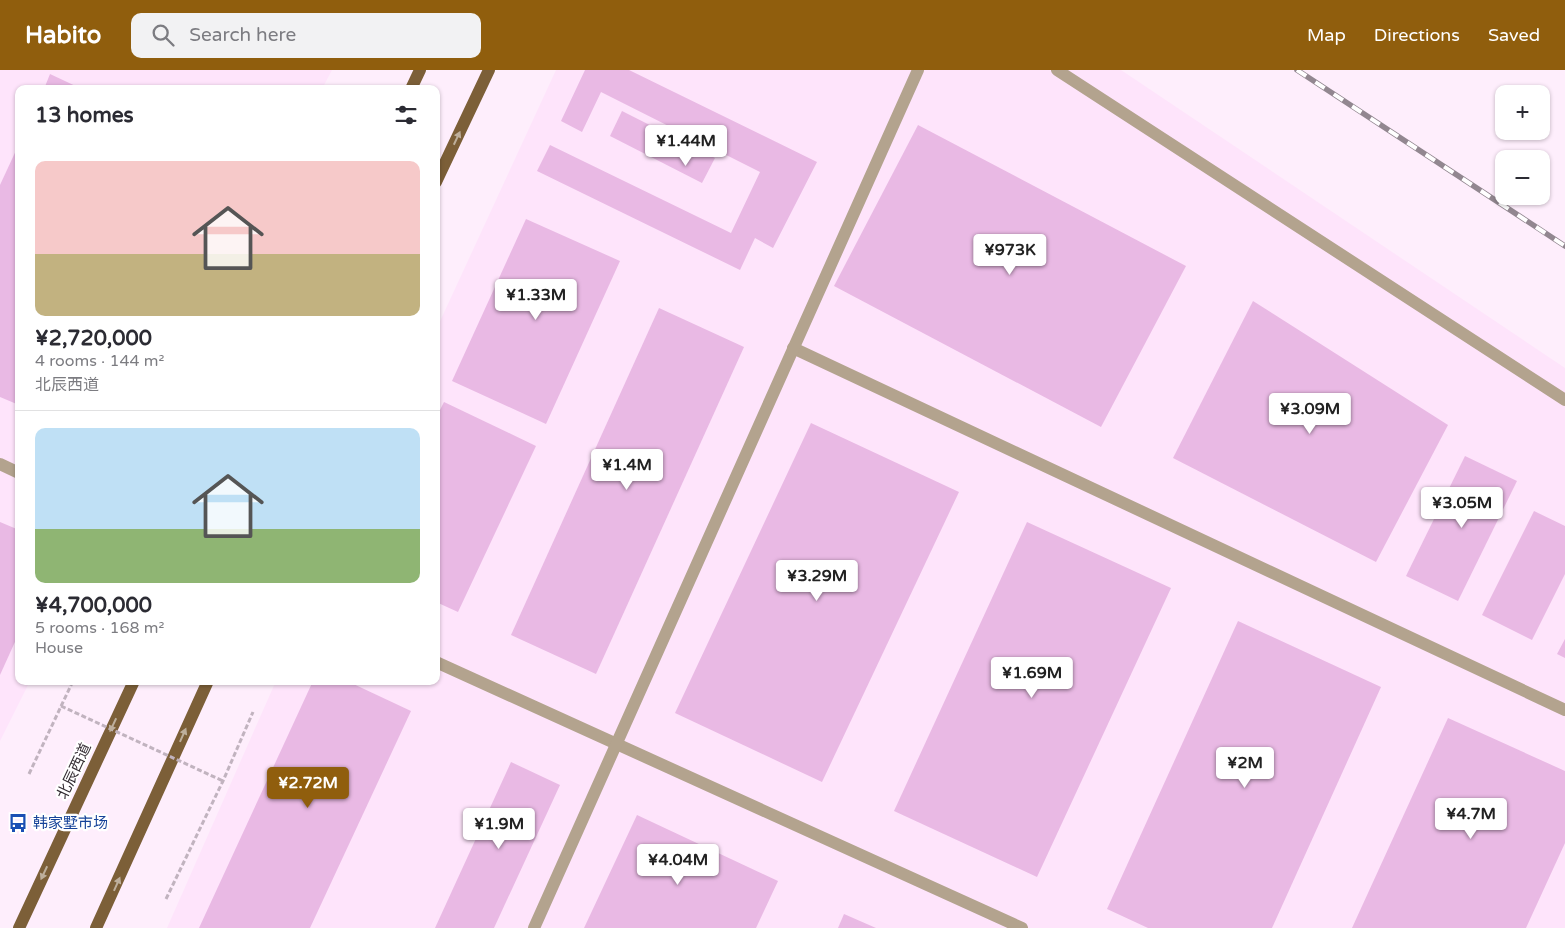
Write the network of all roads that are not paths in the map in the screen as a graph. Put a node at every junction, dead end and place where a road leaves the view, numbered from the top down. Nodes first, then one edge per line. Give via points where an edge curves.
1 (420, 70) edge
2 (489, 70) edge
3 (918, 70) edge
4 (1057, 70) edge
5 (413, 85) edge
6 (440, 174) edge
7 (793, 348) junction
8 (1565, 400) edge
9 (0, 464) edge
10 (15, 470) edge
11 (440, 664) edge
12 (132, 685) edge
13 (206, 685) edge
14 (1565, 710) edge
15 (617, 743) junction
16 (19, 928) edge
17 (96, 928) edge
18 (534, 928) edge
19 (1022, 928) edge

1 - 5 main road
6 -> 2 main road
3 - 7 street
4 - 8 street
7 - 14 street
7 - 15 street
9 - 10 street
11 - 15 street
12 -> 16 main road, 北辰西道
17 -> 13 main road
15 - 18 street
15 - 19 street

